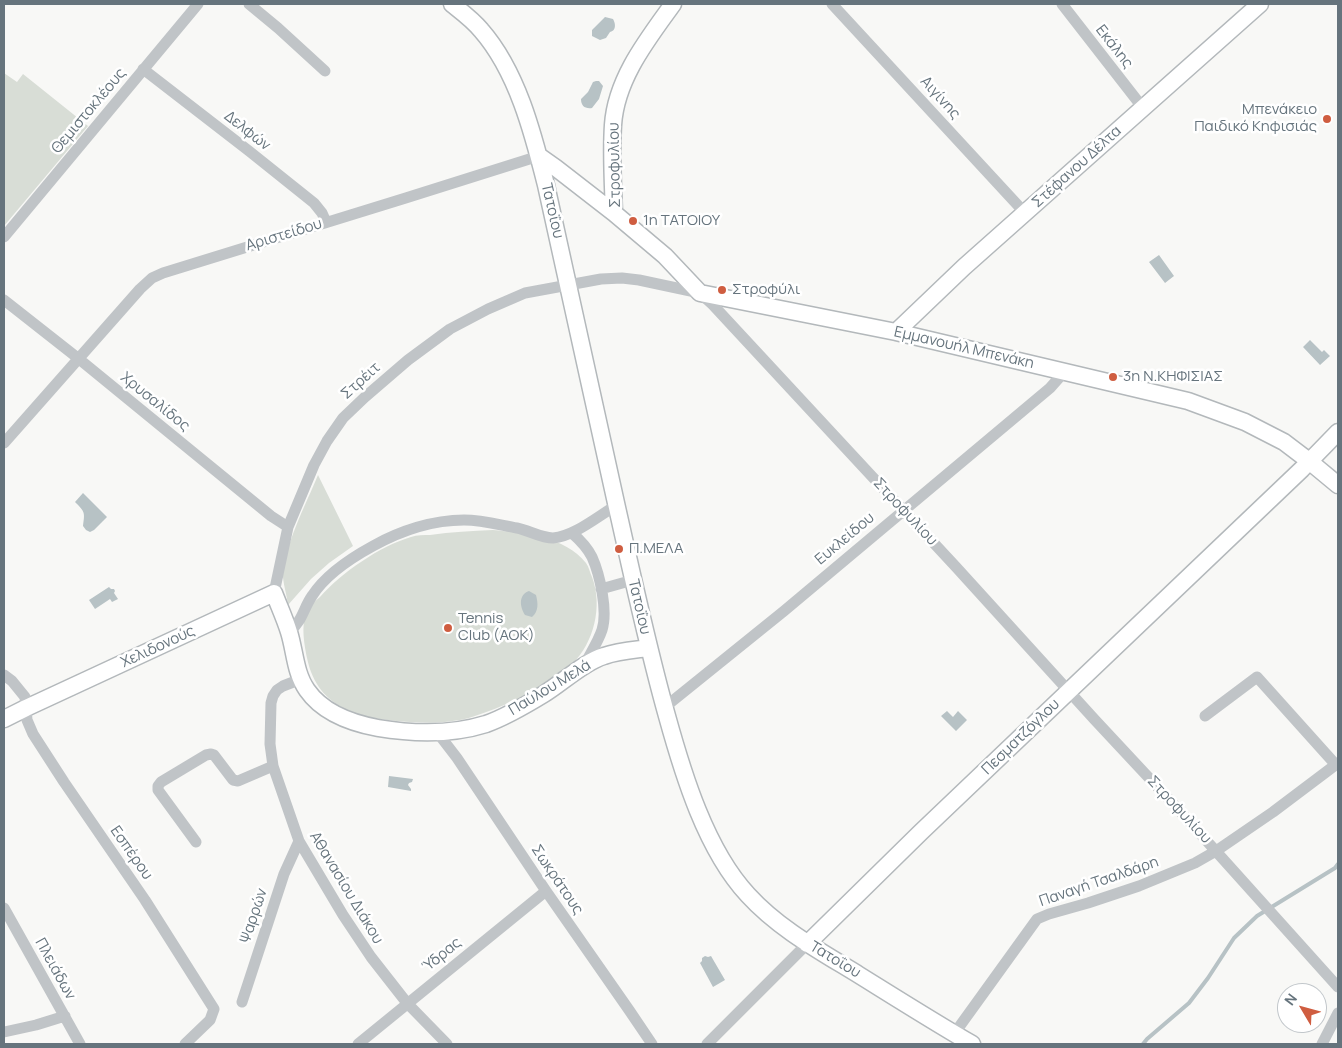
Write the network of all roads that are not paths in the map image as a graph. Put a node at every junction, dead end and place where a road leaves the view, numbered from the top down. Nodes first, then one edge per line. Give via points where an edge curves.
1 (198, 4) edge
2 (250, 4) edge
3 (452, 4) edge
4 (673, 4) edge
5 (832, 4) edge
6 (1062, 4) edge
7 (1260, 4) edge
8 (143, 69) junction
9 (325, 71) dead end
10 (1143, 108) junction
11 (539, 156) junction
12 (614, 213) junction
13 (1025, 214) junction
14 (326, 222) junction
15 (4, 237) edge
16 (568, 284) junction
17 (700, 293) junction
18 (4, 300) edge
19 (896, 332) junction
20 (78, 359) junction
21 (1064, 371) junction
22 (1338, 432) edge
23 (4, 443) edge
24 (1309, 461) junction
25 (1338, 485) edge
26 (617, 505) junction
27 (903, 510) junction
28 (288, 526) junction
29 (572, 533) junction
30 (633, 580) junction
31 (601, 588) junction
32 (274, 593) junction
33 (290, 633) junction
34 (648, 648) junction
35 (583, 667) junction
36 (4, 675) edge
37 (301, 679) junction
38 (1068, 692) junction
39 (665, 707) junction
40 (26, 708) junction
41 (1205, 716) dead end
42 (4, 719) edge
43 (437, 732) junction
44 (1337, 764) edge
45 (273, 766) junction
46 (299, 841) junction
47 (196, 842) dead end
48 (1216, 851) junction
49 (546, 891) junction
50 (4, 908) edge
51 (807, 944) junction
52 (1338, 987) edge
53 (242, 1002) dead end
54 (407, 1003) junction
55 (1338, 1013) edge
56 (65, 1016) junction
57 (4, 1032) edge
58 (954, 1034) junction
59 (80, 1044) edge
60 (184, 1044) edge
61 (358, 1044) edge
62 (447, 1044) edge
63 (652, 1044) edge
64 (707, 1044) edge
65 (972, 1044) edge
66 (1322, 1044) edge

1 - 8 street, Θεμιστοκλέους
2 - 9 street
3 - 11 street, Τατοΐου via 481,30 498,54 526,114
4 - 12 street, Στροφυλίου via 636,56 617,105 613,124
5 - 13 street, Αιγίνης
6 - 10 street, Εκάλης
7 - 10 street, Στέφανου Δέλτα
8 - 14 street, Δελφών via 314,203
8 - 15 street, Θεμιστοκλέους
10 - 13 street, Στέφανου Δέλτα
11 - 12 street
11 - 14 street, Αριστείδου
11 - 16 street, Τατοΐου
12 - 17 street, Στροφυλίου via 665,256
13 - 19 street, Στέφανου Δέλτα
14 - 20 street, Αριστείδου via 152,278
16 - 17 street, Εμμανουήλ Μπενάκη via 622,278
16 - 26 street, Τατοΐου
16 - 28 street, Στρέιτ via 525,293 469,318 408,360 364,397 343,418 327,441
17 - 19 street, Εμμανουήλ Μπενάκη
17 - 27 street, Στροφυλίου
18 - 20 street, Χρυσαλίδος
19 - 21 street, Εμμανουήλ Μπενάκη
20 - 23 street, Αριστείδου
20 - 28 street, Χρυσαλίδος via 271,516
21 - 24 street, Εμμανουήλ Μπενάκη via 1216,410 1284,442
21 - 27 street, Ευκλείδου via 1050,388
22 - 24 street, Πεσματζόγλου
24 - 25 street, Εμμανουήλ Μπενάκη
24 - 38 street, Πεσματζόγλου
26 - 29 street
26 - 30 street, Τατοΐου
27 - 38 street, Στροφυλίου
27 - 39 street, Ευκλείδου
28 - 32 street, Στρέιτ
29 - 31 street via 592,557
29 - 33 street via 551,538 522,529 465,520 414,529 374,546 336,571 317,588
30 - 31 street
30 - 34 street, Τατοΐου
31 - 35 street via 604,605 602,630
32 - 33 street
32 - 40 street, Χελιδονούς
33 - 37 street, Παύλου Μελά
34 - 35 street, Παύλου Μελά via 602,656
34 - 39 street, Τατοΐου
35 - 43 street, Παύλου Μελά via 544,694 488,723
36 - 40 street, Εσπέρου via 25,697
37 - 43 street, Παύλου Μελά via 322,707 358,724 404,732
37 - 45 street, Αθανασίου Διάκου via 283,686 273,696 270,744
38 - 48 street, Στροφυλίου
38 - 51 street, Πεσματζόγλου
39 - 51 street, Τατοΐου via 696,805 720,855 746,894 776,922
40 - 42 street, Χελιδονούς
40 - 60 street, Εσπέρου via 33,734 214,1009 210,1020
41 - 44 street via 1257,677
43 - 49 street, Σωκράτους
44 - 48 street, Παναγή Τσαλδάρη
45 - 46 street, Αθανασίου Διάκου
45 - 47 street via 238,781 233,780 211,754 160,782 158,790
46 - 53 street, Ψαρρών via 284,874
46 - 54 street, Αθανασίου Διάκου via 342,914
48 - 52 street, Στροφυλίου
48 - 58 street, Παναγή Τσαλδάρη via 1139,886 1037,919
49 - 54 street, Ύδρας
49 - 63 street, Σωκράτους
50 - 56 street, Πλειάδων
51 - 58 street, Τατοΐου
51 - 64 street, Πεσματζόγλου
54 - 61 street, Ύδρας
54 - 62 street, Αθανασίου Διάκου
55 - 66 street
56 - 57 street
56 - 59 street, Πλειάδων
58 - 65 street, Τατοΐου

